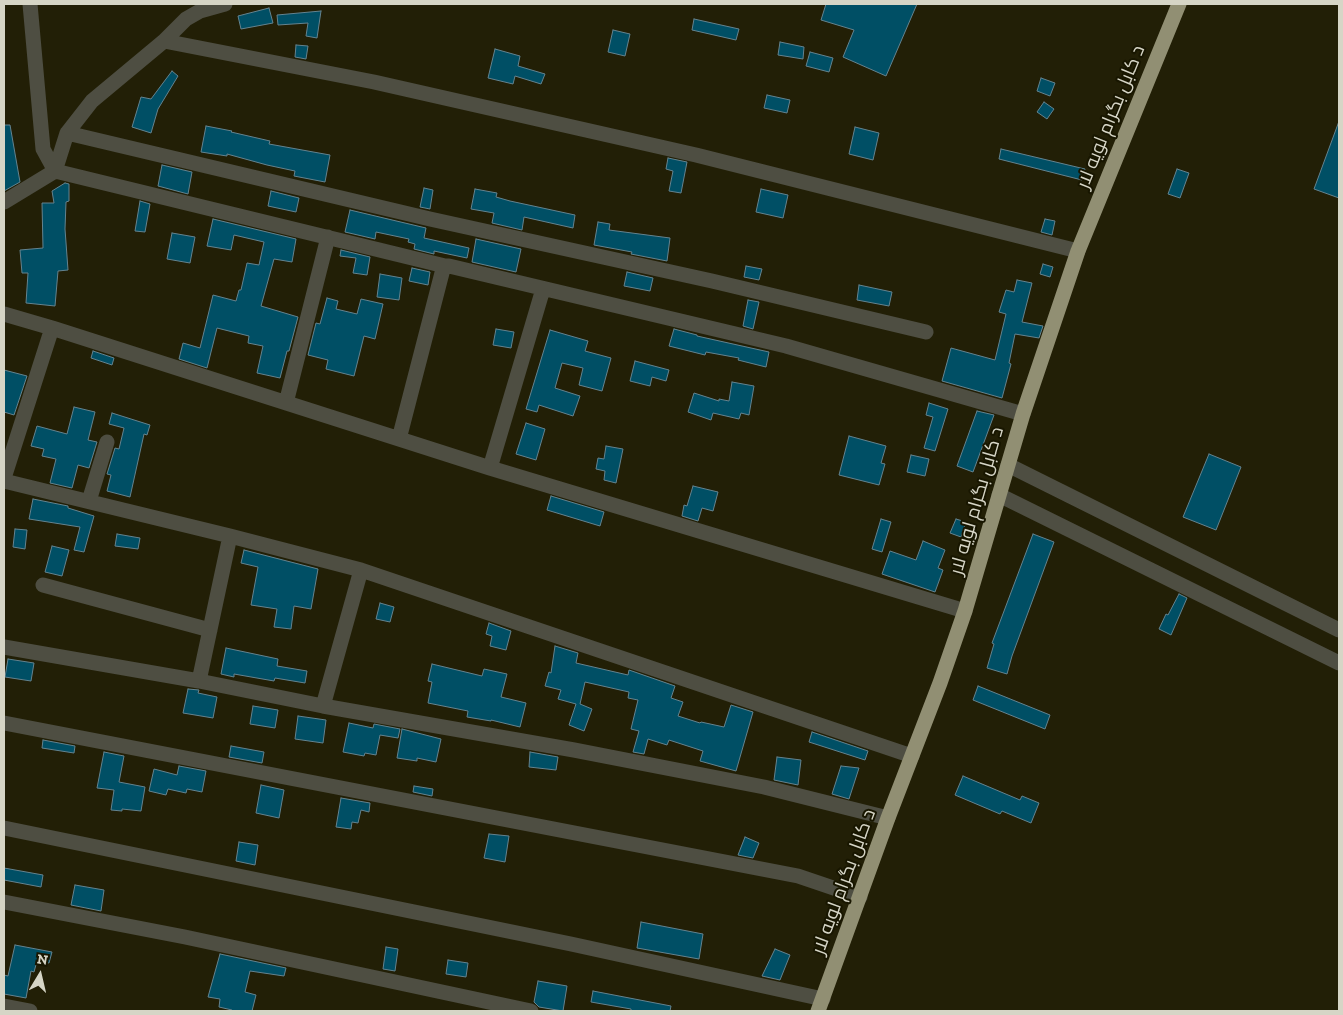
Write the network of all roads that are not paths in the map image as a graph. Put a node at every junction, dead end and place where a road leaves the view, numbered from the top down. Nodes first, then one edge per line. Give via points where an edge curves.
1 (30, 4) edge
2 (225, 4) edge
3 (1179, 4) edge
4 (164, 41) junction
5 (67, 133) junction
6 (55, 171) junction
7 (4, 202) edge
8 (328, 237) junction
9 (1078, 251) junction
10 (445, 266) junction
11 (543, 289) junction
12 (4, 314) edge
13 (52, 328) junction
14 (926, 332) dead end
15 (286, 403) junction
16 (1023, 414) junction
17 (400, 439) junction
18 (107, 442) dead end
19 (1008, 464) junction
20 (490, 468) junction
21 (4, 479) edge
22 (999, 495) junction
23 (89, 501) junction
24 (230, 536) junction
25 (361, 570) junction
26 (43, 585) dead end
27 (965, 611) junction
28 (210, 630) junction
29 (1339, 630) edge
30 (4, 647) edge
31 (1339, 663) edge
32 (199, 681) junction
33 (324, 706) junction
34 (4, 723) edge
35 (912, 756) junction
36 (888, 818) junction
37 (4, 828) edge
38 (860, 897) junction
39 (4, 902) edge
40 (821, 1005) edge
41 (4, 1006) edge
42 (30, 1011) edge
43 (531, 1011) edge

1 - 6 street via 43,149
2 - 4 street via 186,19
3 - 9 highway, د کابل بگرام لویه لار
4 - 5 street via 92,101
4 - 9 street via 374,82 696,155
5 - 6 street
5 - 14 street
6 - 7 street
6 - 8 street
8 - 10 street
8 - 15 street
9 - 16 highway, د کابل بگرام لویه لار
10 - 11 street
10 - 17 street
11 - 16 street via 786,346
11 - 20 street
12 - 13 street
13 - 15 street
13 - 21 street
15 - 17 street
16 - 19 highway, د کابل بگرام لویه لار
17 - 20 street
18 - 23 street
19 - 22 highway, د کابل بگرام لویه لار
19 - 29 street
20 - 27 street
21 - 23 street
22 - 27 highway, د کابل بگرام لویه لار
22 - 31 street
23 - 24 street
24 - 25 street
24 - 28 street
25 - 33 street
25 - 35 street
26 - 28 street
27 - 35 highway, د کابل بگرام لویه لار
28 - 32 street
30 - 32 street
32 - 33 street
33 - 36 street via 764,787
34 - 38 street via 798,876
35 - 36 highway, د کابل بگرام لویه لار
36 - 38 highway, د کابل بگرام لویه لار
37 - 40 street via 572,944
38 - 40 highway, د کابل بگرام لویه لار
39 - 43 street
41 - 42 street

